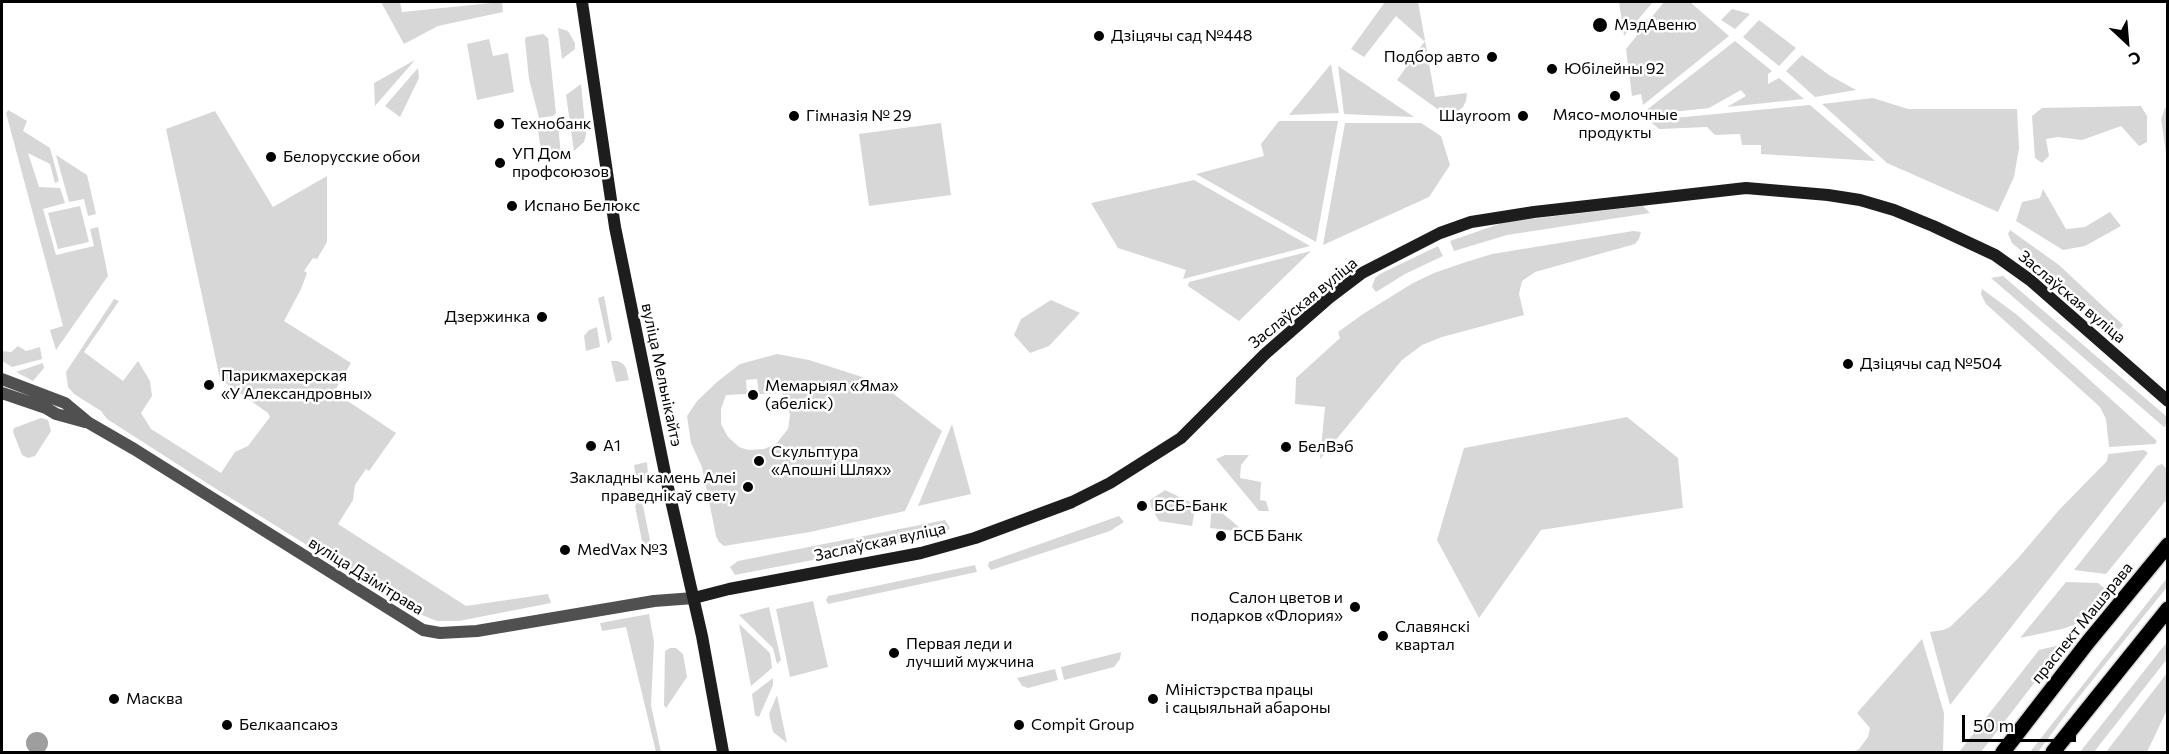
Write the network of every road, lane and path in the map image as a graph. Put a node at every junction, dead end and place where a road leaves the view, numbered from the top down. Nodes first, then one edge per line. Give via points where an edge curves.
1 (582, 2) edge
2 (2, 379) edge
3 (2, 393) edge
4 (2168, 401) edge
5 (89, 423) junction
6 (2168, 545) edge
7 (694, 598) junction
8 (2168, 609) edge
9 (723, 753) edge
10 (2003, 753) edge
11 (2053, 753) edge

1 - 7 main road, вуліца Мельнікайтэ via 615,226
2 - 5 street, вуліца Дзімітрава via 65,403
3 - 5 street, вуліца Дзімітрава
4 - 7 main road, Заслаўская вуліца via 2038,287 1995,255 1894,210 1828,195 1746,189 1534,212 1472,222 1440,233 1362,273 1265,354 1181,438 1072,502 975,538 921,553
5 - 7 street, вуліца Дзімітрава via 423,630 477,631 654,601
6 - 10 main road, праспект Машэрава
7 - 9 main road, вуліца Мельнікайтэ
8 - 11 main road

